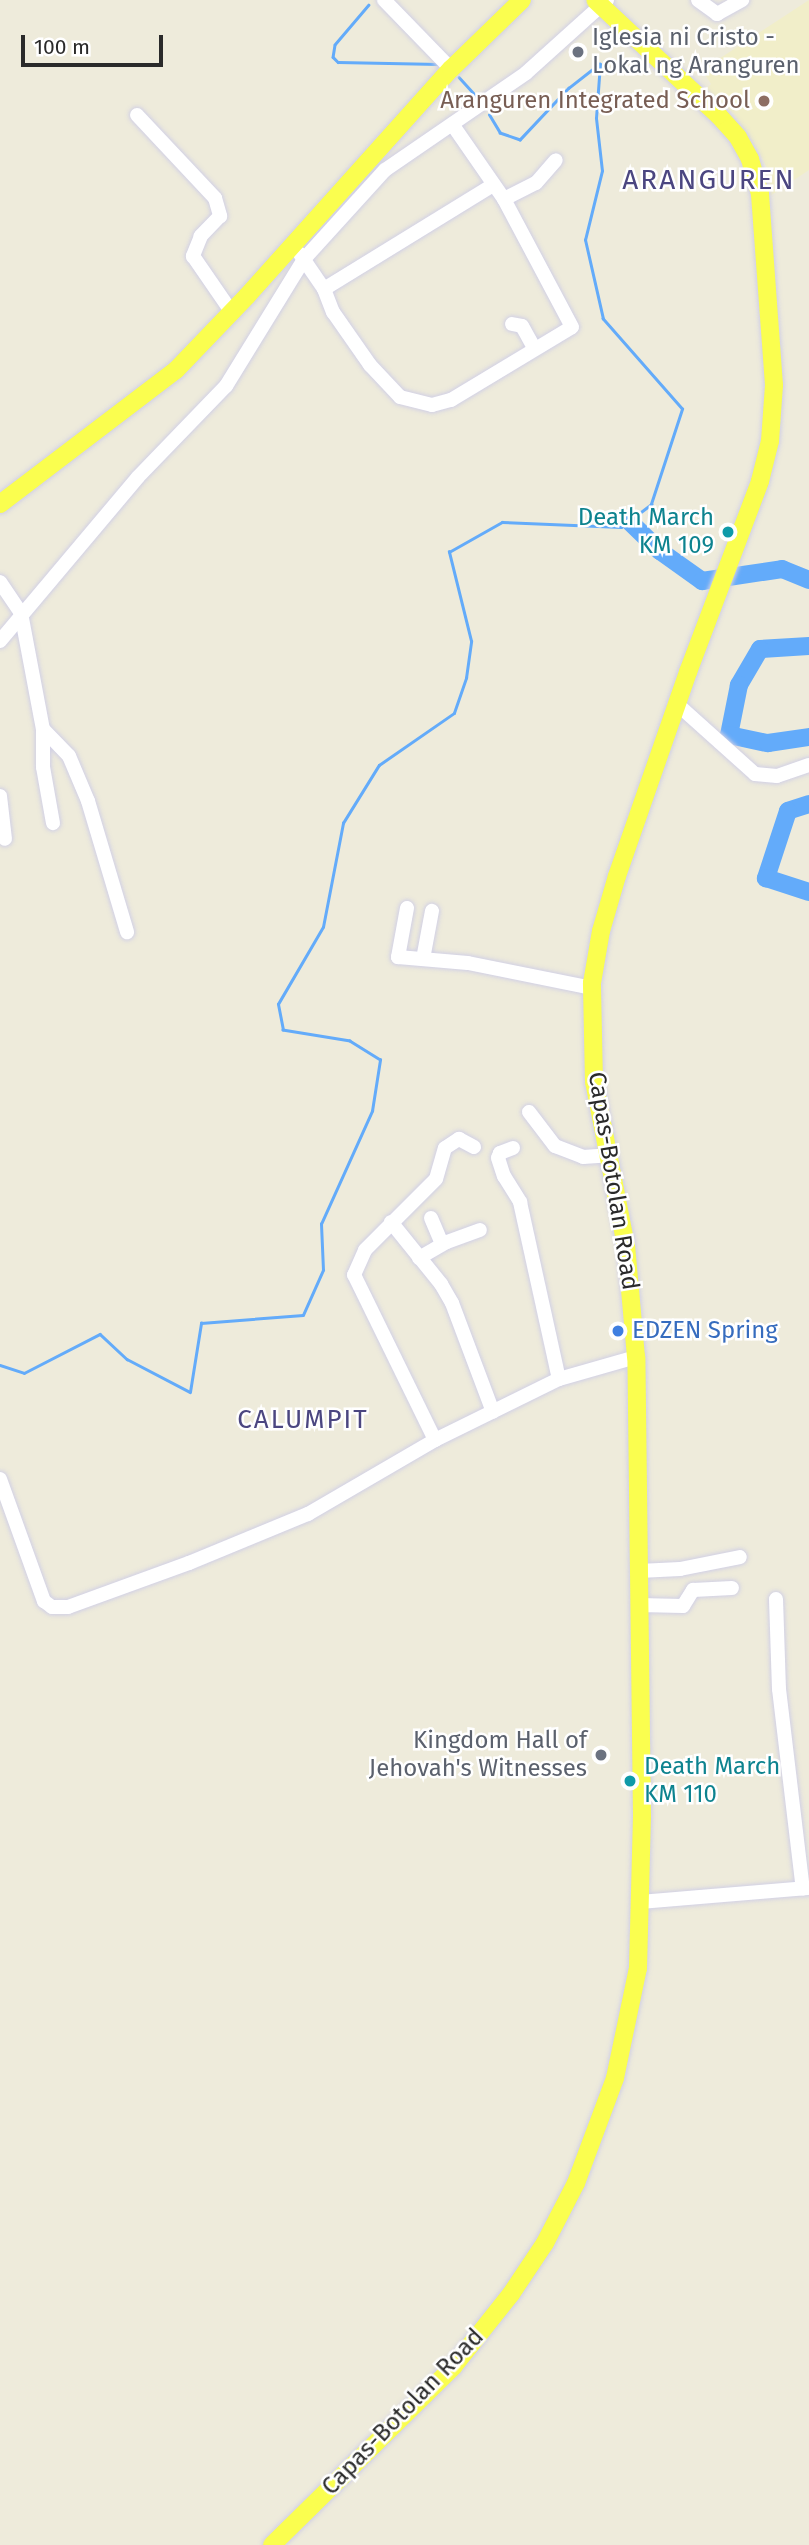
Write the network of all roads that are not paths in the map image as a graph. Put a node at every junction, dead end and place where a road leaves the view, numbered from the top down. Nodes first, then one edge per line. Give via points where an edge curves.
1 (384, 0) edge
2 (522, 0) edge
3 (698, 0) edge
4 (742, 0) edge
5 (601, 2) edge
6 (450, 69) junction
7 (137, 115) dead end
8 (452, 124) junction
9 (367, 160) junction
10 (556, 160) dead end
11 (380, 177) junction
12 (493, 186) junction
13 (504, 199) junction
14 (298, 252) junction
15 (324, 289) junction
16 (232, 311) junction
17 (512, 324) dead end
18 (536, 349) junction
19 (0, 504) edge
20 (0, 582) edge
21 (21, 613) junction
22 (0, 641) edge
23 (677, 704) junction
24 (43, 729) junction
25 (809, 765) edge
26 (0, 796) edge
27 (53, 824) dead end
28 (5, 839) dead end
29 (407, 908) dead end
30 (432, 911) dead end
31 (127, 932) dead end
32 (423, 960) junction
33 (592, 988) junction
34 (530, 1112) dead end
35 (474, 1147) dead end
36 (513, 1148) dead end
37 (609, 1155) junction
38 (431, 1218) dead end
39 (391, 1222) junction
40 (480, 1230) dead end
41 (442, 1244) junction
42 (419, 1258) junction
43 (636, 1357) junction
44 (559, 1379) junction
45 (493, 1412) junction
46 (435, 1440) junction
47 (0, 1479) edge
48 (740, 1557) dead end
49 (639, 1571) junction
50 (732, 1587) dead end
51 (776, 1600) dead end
52 (639, 1605) junction
53 (806, 1889) edge
54 (641, 1902) junction
55 (272, 2545) edge

1 - 6 street
2 - 6 main road
3 - 4 street via 717,13
5 - 8 street via 526,73
5 - 23 main road, Capas-Botolan Road via 730,128 750,159 758,186 772,361 773,415 766,460
6 - 9 main road
7 - 16 street via 215,198 220,216 201,236 192,256
8 - 11 street
8 - 12 street
9 - 11 street
9 - 14 main road
10 - 13 street via 536,183
11 - 14 street
12 - 13 street
12 - 15 street
13 - 18 street via 572,321 572,327
14 - 15 street
14 - 16 main road
14 - 21 street via 226,386 138,478
15 - 18 street via 333,312 370,365 400,397 432,405 451,400
16 - 19 main road via 176,370
17 - 18 street via 522,326
20 - 21 street
21 - 22 street
21 - 24 street
23 - 25 street via 755,774 777,776
23 - 33 main road, Capas-Botolan Road via 600,931
24 - 27 street via 43,767
24 - 31 street via 69,756 88,801
26 - 28 street
29 - 32 street via 396,955
30 - 32 street
32 - 33 street via 468,963
33 - 37 main road, Capas-Botolan Road via 594,1082
34 - 37 street via 555,1146 583,1157
35 - 39 street via 459,1139 445,1148 436,1179
36 - 44 street via 498,1158 520,1202
37 - 43 main road, Capas-Botolan Road via 626,1246
38 - 41 street
39 - 42 street
39 - 46 street via 365,1250 355,1281
40 - 41 street
41 - 42 street
42 - 45 street via 452,1303
43 - 44 street
43 - 49 main road, Capas-Botolan Road
44 - 45 street
45 - 46 street
46 - 47 street via 308,1514 68,1607 52,1607 44,1601
48 - 49 street via 680,1569
49 - 52 main road, Capas-Botolan Road
50 - 52 street via 693,1590 683,1606
51 - 53 street via 779,1689
52 - 54 main road, Capas-Botolan Road
53 - 54 street
54 - 55 main road, Capas-Botolan Road via 638,1968 615,2078 556,2224 511,2294 453,2367

